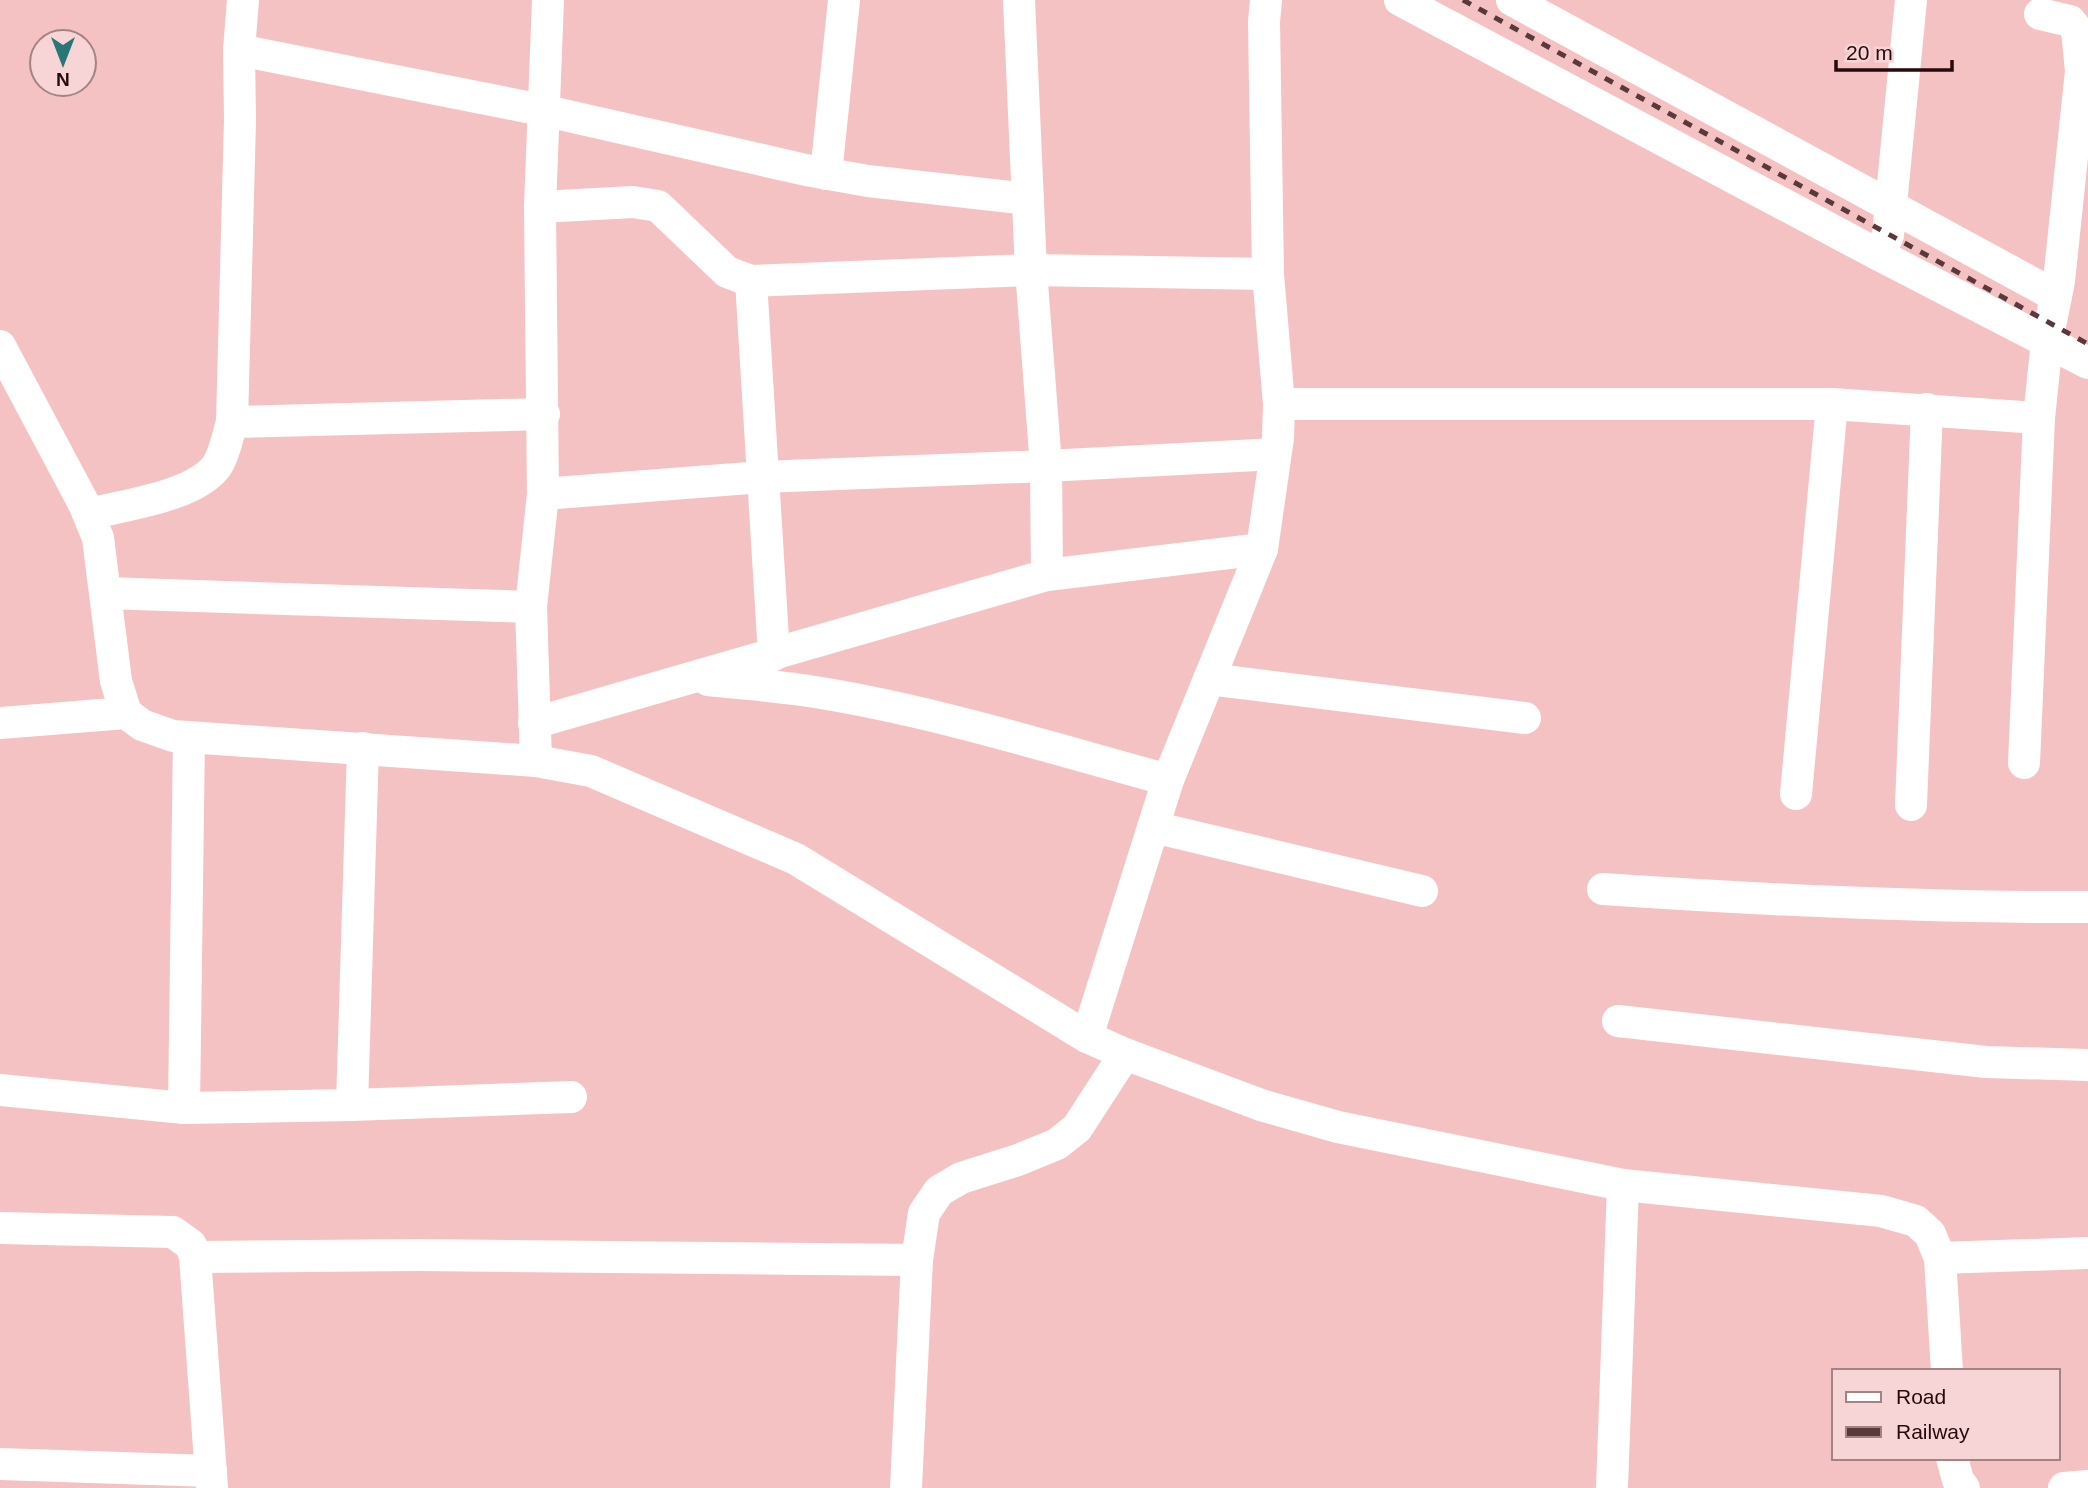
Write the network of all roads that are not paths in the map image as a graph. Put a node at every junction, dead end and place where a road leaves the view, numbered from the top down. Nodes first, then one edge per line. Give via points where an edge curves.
1 (243, 0) edge
2 (548, 0) edge
3 (844, 0) edge
4 (1019, 0) edge
5 (1266, 0) edge
6 (1400, 0) edge
7 (1512, 0) edge
8 (1911, 0) edge
9 (2040, 14) dead end
10 (239, 50) junction
11 (542, 110) junction
12 (826, 174) junction
13 (1028, 199) junction
14 (540, 207) junction
15 (1891, 208) junction
16 (1879, 255) junction
17 (1031, 270) junction
18 (1268, 274) junction
19 (751, 281) junction
20 (2068, 285) edge
21 (2047, 341) junction
22 (0, 346) edge
23 (2088, 363) edge
24 (1279, 404) junction
25 (1832, 404) junction
26 (1927, 410) junction
27 (544, 414) junction
28 (2039, 418) junction
29 (232, 422) junction
30 (1275, 454) junction
31 (1046, 467) junction
32 (762, 477) junction
33 (543, 494) junction
34 (89, 514) junction
35 (1262, 548) junction
36 (1047, 575) junction
37 (105, 593) junction
38 (531, 607) junction
39 (774, 655) junction
40 (691, 679) junction
41 (1209, 679) junction
42 (126, 713) junction
43 (1525, 718) dead end
44 (0, 723) edge
45 (534, 723) junction
46 (189, 737) junction
47 (363, 748) junction
48 (536, 761) junction
49 (2025, 762) dead end
50 (1168, 780) junction
51 (1796, 794) dead end
52 (1911, 806) dead end
53 (1153, 827) junction
54 (1603, 889) dead end
55 (1422, 891) dead end
56 (2088, 907) edge
57 (1618, 1021) dead end
58 (1087, 1037) junction
59 (1125, 1054) junction
60 (2088, 1065) edge
61 (0, 1090) edge
62 (571, 1097) dead end
63 (352, 1105) junction
64 (184, 1108) junction
65 (1623, 1185) junction
66 (0, 1228) edge
67 (2088, 1253) edge
68 (195, 1256) junction
69 (1940, 1258) junction
70 (917, 1260) junction
71 (1947, 1369) edge
72 (1953, 1460) edge
73 (0, 1464) edge
74 (211, 1480) edge
75 (2088, 1486) edge
76 (906, 1488) edge
77 (1612, 1488) edge
78 (1964, 1488) edge
79 (2064, 1488) edge

1 - 10 street
2 - 11 street
3 - 12 street
4 - 13 street
5 - 18 street
6 - 16 street
7 - 15 street
8 - 15 street
9 - 20 street via 2070,21 2077,30 2079,46
10 - 11 street
10 - 29 street
11 - 12 street
11 - 14 street
12 - 13 street
13 - 17 street
14 - 19 street via 633,202 658,206 727,272
14 - 27 street
15 - 16 street via 1888,235
15 - 20 street
16 - 21 street
17 - 18 street
17 - 19 street
17 - 31 street
18 - 24 street
19 - 32 street
20 - 21 street
21 - 23 street
21 - 28 street
22 - 34 street
24 - 25 street
24 - 30 street
25 - 26 street
25 - 51 street
26 - 28 street
26 - 52 street
27 - 29 street
27 - 33 street
28 - 49 street
29 - 34 street via 218,463 202,480
30 - 31 street
30 - 35 street
31 - 32 street
31 - 36 street
32 - 33 street
32 - 39 street
33 - 38 street
34 - 37 street via 98,538
35 - 36 street
35 - 41 street
36 - 39 street
37 - 38 street
37 - 42 street via 116,681
38 - 45 street
39 - 40 street
40 - 45 street
40 - 50 street via 813,691 875,704
41 - 43 street
41 - 50 street
42 - 44 street
42 - 46 street via 142,725
45 - 48 street
46 - 47 street
46 - 64 street
47 - 48 street
47 - 63 street
48 - 58 street via 591,772 796,859
50 - 53 street
53 - 55 street
53 - 58 street
54 - 56 street via 1765,900
57 - 60 street via 1986,1062
58 - 59 street
59 - 65 street via 1261,1105 1338,1127
59 - 70 street via 1077,1128 1057,1144 961,1178 939,1191 924,1213
61 - 64 street
62 - 63 street
63 - 64 street
65 - 69 street via 1881,1211 1916,1221 1930,1234
65 - 77 street
66 - 68 street via 173,1232 191,1245
67 - 69 street
68 - 70 street
68 - 74 street
69 - 71 street
70 - 76 street
72 - 78 street
73 - 74 street
75 - 79 street

